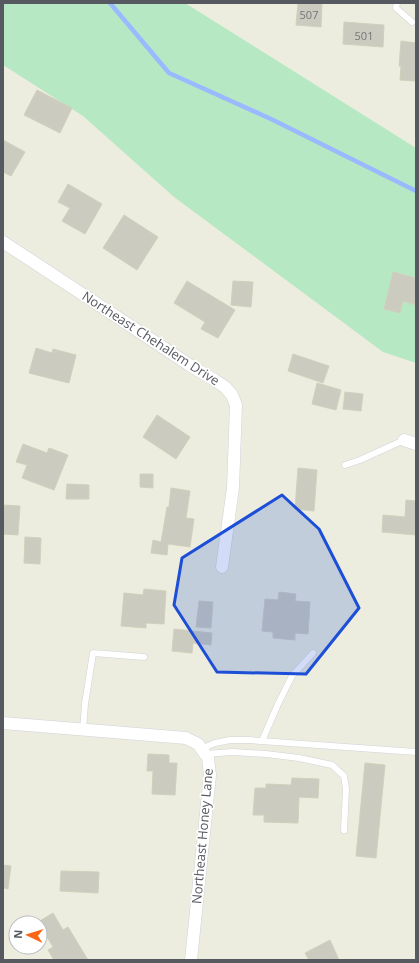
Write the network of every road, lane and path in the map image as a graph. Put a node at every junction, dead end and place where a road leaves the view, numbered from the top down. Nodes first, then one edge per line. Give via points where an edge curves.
1 (397, 3) edge
2 (412, 22) dead end
3 (3, 242) edge
4 (404, 440) joint
5 (416, 444) edge
6 (345, 465) dead end
7 (222, 567) dead end
8 (313, 653) dead end
9 (144, 657) dead end
10 (3, 724) edge
11 (83, 730) junction
12 (262, 741) junction
13 (203, 751) junction
14 (416, 752) edge
15 (344, 830) dead end
16 (191, 960) edge

1 - 2 lane via 396,8
3 - 7 street, Northeast Chehalem Drive via 225,387 232,395 236,405 233,488
4 - 5 street
4 - 6 lane
8 - 12 lane via 292,676
9 - 11 lane via 92,653
10 - 11 street, Northeast Honey Lane
11 - 13 street, Northeast Honey Lane via 186,738 198,744
12 - 13 lane via 215,742
12 - 14 lane
13 - 15 lane via 266,754 332,765 344,776
13 - 16 street, Northeast Honey Lane via 208,758 210,775

